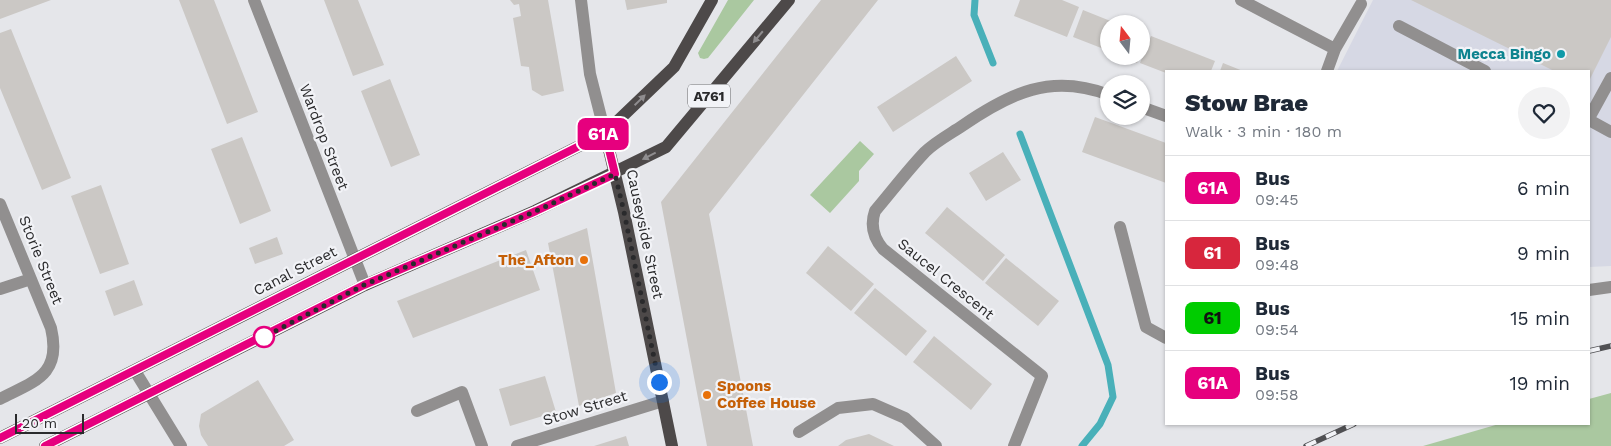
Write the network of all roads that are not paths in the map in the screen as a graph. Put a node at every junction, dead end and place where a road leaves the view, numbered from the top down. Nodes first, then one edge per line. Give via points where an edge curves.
1 (254, 0) edge
2 (581, 0) edge
3 (712, 0) edge
4 (789, 0) edge
5 (1241, 0) edge
6 (1361, 4) dead end
7 (1399, 26) dead end
8 (1336, 49) junction
9 (1327, 70) edge
10 (1483, 70) edge
11 (1611, 78) edge
12 (1100, 92) edge
13 (1150, 110) edge
14 (1165, 116) edge
15 (1590, 117) edge
16 (1590, 120) edge
17 (1611, 132) edge
18 (605, 133) junction
19 (615, 174) junction
20 (0, 204) edge
21 (1120, 227) dead end
22 (354, 260) junction
23 (31, 280) junction
24 (364, 285) junction
25 (1611, 287) edge
26 (0, 290) edge
27 (1590, 290) edge
28 (1165, 337) edge
29 (136, 371) junction
30 (151, 394) junction
31 (0, 399) edge
32 (663, 401) junction
33 (416, 412) dead end
34 (799, 432) dead end
35 (0, 438) edge
36 (45, 446) edge
37 (181, 446) edge
38 (482, 446) edge
39 (517, 446) edge
40 (672, 446) edge
41 (936, 446) edge
42 (1014, 446) edge

1 - 22 street, Wardrop Street
2 - 18 street, Causeyside Street via 590,74
18 -> 3 main road, A761 via 674,67
4 -> 19 main road, A761 via 666,148
5 - 8 street
6 - 8 street
7 - 10 street
8 - 9 street
11 - 15 street
12 - 42 street, Saucel Crescent via 1058,85 1041,87 986,109 926,151 875,211 872,220 874,236 882,249 1042,376
13 - 14 street
16 - 17 street
18 - 19 main road, Causeyside Street
18 - 22 main road, Canal Street / A761
19 - 24 main road, A761
19 - 32 main road, Causeyside Street
20 - 23 street, Storie Street
21 - 28 street via 1146,327
22 - 24 street, Wardrop Street
22 - 29 main road, Canal Street / A761
23 - 26 street
23 - 31 street, Storie Street via 51,328 54,354 50,367 40,378
24 - 30 main road, A761
25 - 27 street
29 - 30 street
29 - 35 main road, Canal Street / A761
30 - 36 main road, A761
30 - 37 street
32 - 39 street, Stow Street
32 - 40 main road, Causeyside Street
33 - 38 street via 462,392
34 - 41 street via 838,408 872,404 905,418

